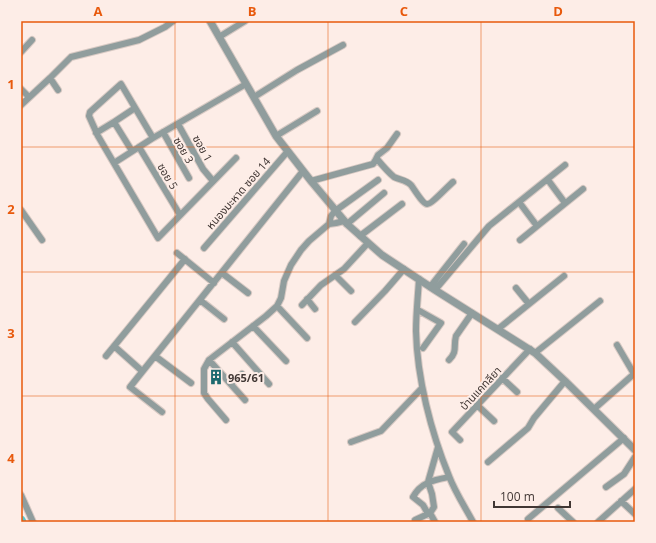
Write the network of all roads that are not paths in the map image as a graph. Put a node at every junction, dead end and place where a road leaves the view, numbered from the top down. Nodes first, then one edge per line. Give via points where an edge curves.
1 (173, 21) edge
2 (210, 21) edge
3 (245, 21) edge
4 (219, 37) junction
5 (32, 40) dead end
6 (343, 45) dead end
7 (21, 52) edge
8 (50, 78) junction
9 (246, 84) junction
10 (21, 89) edge
11 (58, 90) dead end
12 (254, 97) junction
13 (29, 98) junction
14 (21, 105) edge
15 (135, 108) junction
16 (317, 111) dead end
17 (114, 122) junction
18 (178, 124) junction
19 (163, 132) junction
20 (96, 133) junction
21 (397, 134) dead end
22 (276, 136) junction
23 (153, 138) junction
24 (139, 147) junction
25 (132, 151) junction
26 (288, 151) junction
27 (236, 158) dead end
28 (376, 159) junction
29 (114, 163) junction
30 (565, 166) dead end
31 (303, 171) junction
32 (189, 178) dead end
33 (378, 180) dead end
34 (548, 180) junction
35 (214, 181) junction
36 (310, 181) junction
37 (453, 182) dead end
38 (583, 189) dead end
39 (384, 193) dead end
40 (519, 202) junction
41 (565, 203) junction
42 (402, 204) dead end
43 (21, 210) edge
44 (335, 211) junction
45 (180, 215) junction
46 (345, 222) junction
47 (329, 224) junction
48 (537, 226) junction
49 (360, 236) junction
50 (42, 240) dead end
51 (520, 240) dead end
52 (368, 243) junction
53 (464, 244) dead end
54 (204, 248) dead end
55 (177, 253) dead end
56 (185, 259) junction
57 (404, 269) junction
58 (222, 273) junction
59 (335, 275) junction
60 (564, 276) dead end
61 (419, 279) junction
62 (214, 283) junction
63 (433, 288) junction
64 (516, 288) dead end
65 (351, 290) dead end
66 (248, 294) dead end
67 (308, 299) junction
68 (200, 300) junction
69 (600, 301) dead end
70 (302, 304) dead end
71 (528, 304) junction
72 (277, 306) junction
73 (315, 308) dead end
74 (418, 310) junction
75 (472, 313) junction
76 (224, 319) dead end
77 (355, 322) dead end
78 (253, 326) junction
79 (498, 329) junction
80 (307, 338) dead end
81 (232, 342) junction
82 (617, 345) dead end
83 (114, 346) junction
84 (423, 348) dead end
85 (532, 351) junction
86 (106, 356) dead end
87 (155, 356) junction
88 (210, 360) junction
89 (449, 360) dead end
90 (286, 361) dead end
91 (142, 371) junction
92 (634, 373) edge
93 (242, 374) dead end
94 (502, 378) junction
95 (565, 381) junction
96 (191, 383) dead end
97 (231, 384) junction
98 (269, 384) dead end
99 (422, 388) junction
100 (518, 392) dead end
101 (245, 400) dead end
102 (477, 405) junction
103 (594, 409) junction
104 (162, 412) dead end
105 (226, 420) dead end
106 (494, 421) dead end
107 (624, 438) junction
108 (460, 440) dead end
109 (351, 442) dead end
110 (438, 447) junction
111 (635, 450) edge
112 (635, 457) edge
113 (488, 462) dead end
114 (449, 477) junction
115 (428, 482) junction
116 (606, 487) dead end
117 (635, 489) edge
118 (21, 495) edge
119 (621, 501) junction
120 (558, 508) dead end
121 (430, 513) junction
122 (635, 514) edge
123 (528, 519) dead end
124 (415, 520) dead end
125 (33, 522) edge
126 (435, 522) edge
127 (473, 522) edge
128 (573, 522) edge
129 (598, 522) edge

1 - 8 street via 139,40 71,57
2 - 4 street
3 - 4 street
4 - 9 street
5 - 7 street
6 - 12 street
8 - 11 street
8 - 13 street
9 - 12 street
9 - 18 street
10 - 13 street
12 - 22 street
13 - 14 street
15 - 17 street
15 - 20 street via 121,84 90,112 89,116
15 - 23 street
16 - 22 street
17 - 20 street
17 - 25 street
18 - 19 street
18 - 35 street, ซอย 1 via 203,169
19 - 23 street
19 - 32 street, ซอย 3
20 - 29 street
21 - 28 street
22 - 26 street
23 - 24 street
24 - 25 street
24 - 45 street, ซอย 5
25 - 29 street
26 - 31 street
26 - 54 street, หนองมะหาด ซอย 14
27 - 35 street
28 - 36 street via 368,165
28 - 37 street via 393,176 409,183 427,204
29 - 45 street via 158,238
30 - 34 street
31 - 36 street
31 - 58 street
33 - 44 street
34 - 40 street
34 - 41 street
35 - 45 street
36 - 44 street
38 - 41 street
39 - 46 street
40 - 48 street
40 - 63 street via 485,230
41 - 48 street
42 - 49 street
43 - 50 street
44 - 46 street
44 - 47 street
46 - 47 street
46 - 49 street
47 - 72 street via 309,241 291,265
48 - 51 street
49 - 52 street
52 - 57 street
52 - 59 street
53 - 63 street
55 - 56 street
56 - 62 street
56 - 83 street
57 - 61 street
57 - 77 street
58 - 62 street
58 - 66 street
59 - 65 street
59 - 67 street
60 - 71 street
61 - 63 street
61 - 74 street
62 - 68 street
63 - 75 street
64 - 71 street
67 - 70 street
67 - 73 street
68 - 76 street
68 - 87 street
69 - 85 street, บ้านแคทลียา
71 - 79 street
72 - 78 street
72 - 80 street
74 - 84 street via 440,324
74 - 99 street via 417,350
75 - 79 street
75 - 89 street via 456,336 455,352
78 - 81 street
78 - 90 street
79 - 85 street
81 - 88 street
81 - 98 street
82 - 92 street
83 - 86 street
83 - 91 street
85 - 94 street, บ้านแคทลียา
85 - 95 street
87 - 91 street
87 - 96 street
88 - 97 street
88 - 105 street via 204,369 204,393
91 - 104 street via 130,387
92 - 103 street
93 - 97 street
94 - 100 street
94 - 102 street, บ้านแคทลียา
95 - 103 street
95 - 113 street via 528,428
97 - 101 street
99 - 109 street via 381,431
99 - 110 street
102 - 106 street
102 - 108 street, บ้านแคทลียา via 452,432
103 - 107 street
107 - 111 street
107 - 123 street
110 - 114 street
110 - 115 street
112 - 116 street via 624,474
114 - 115 street
114 - 127 street
115 - 121 street via 434,507
115 - 121 street via 413,498
117 - 119 street
118 - 125 street
119 - 122 street
119 - 129 street
120 - 128 street
121 - 124 street
121 - 126 street

